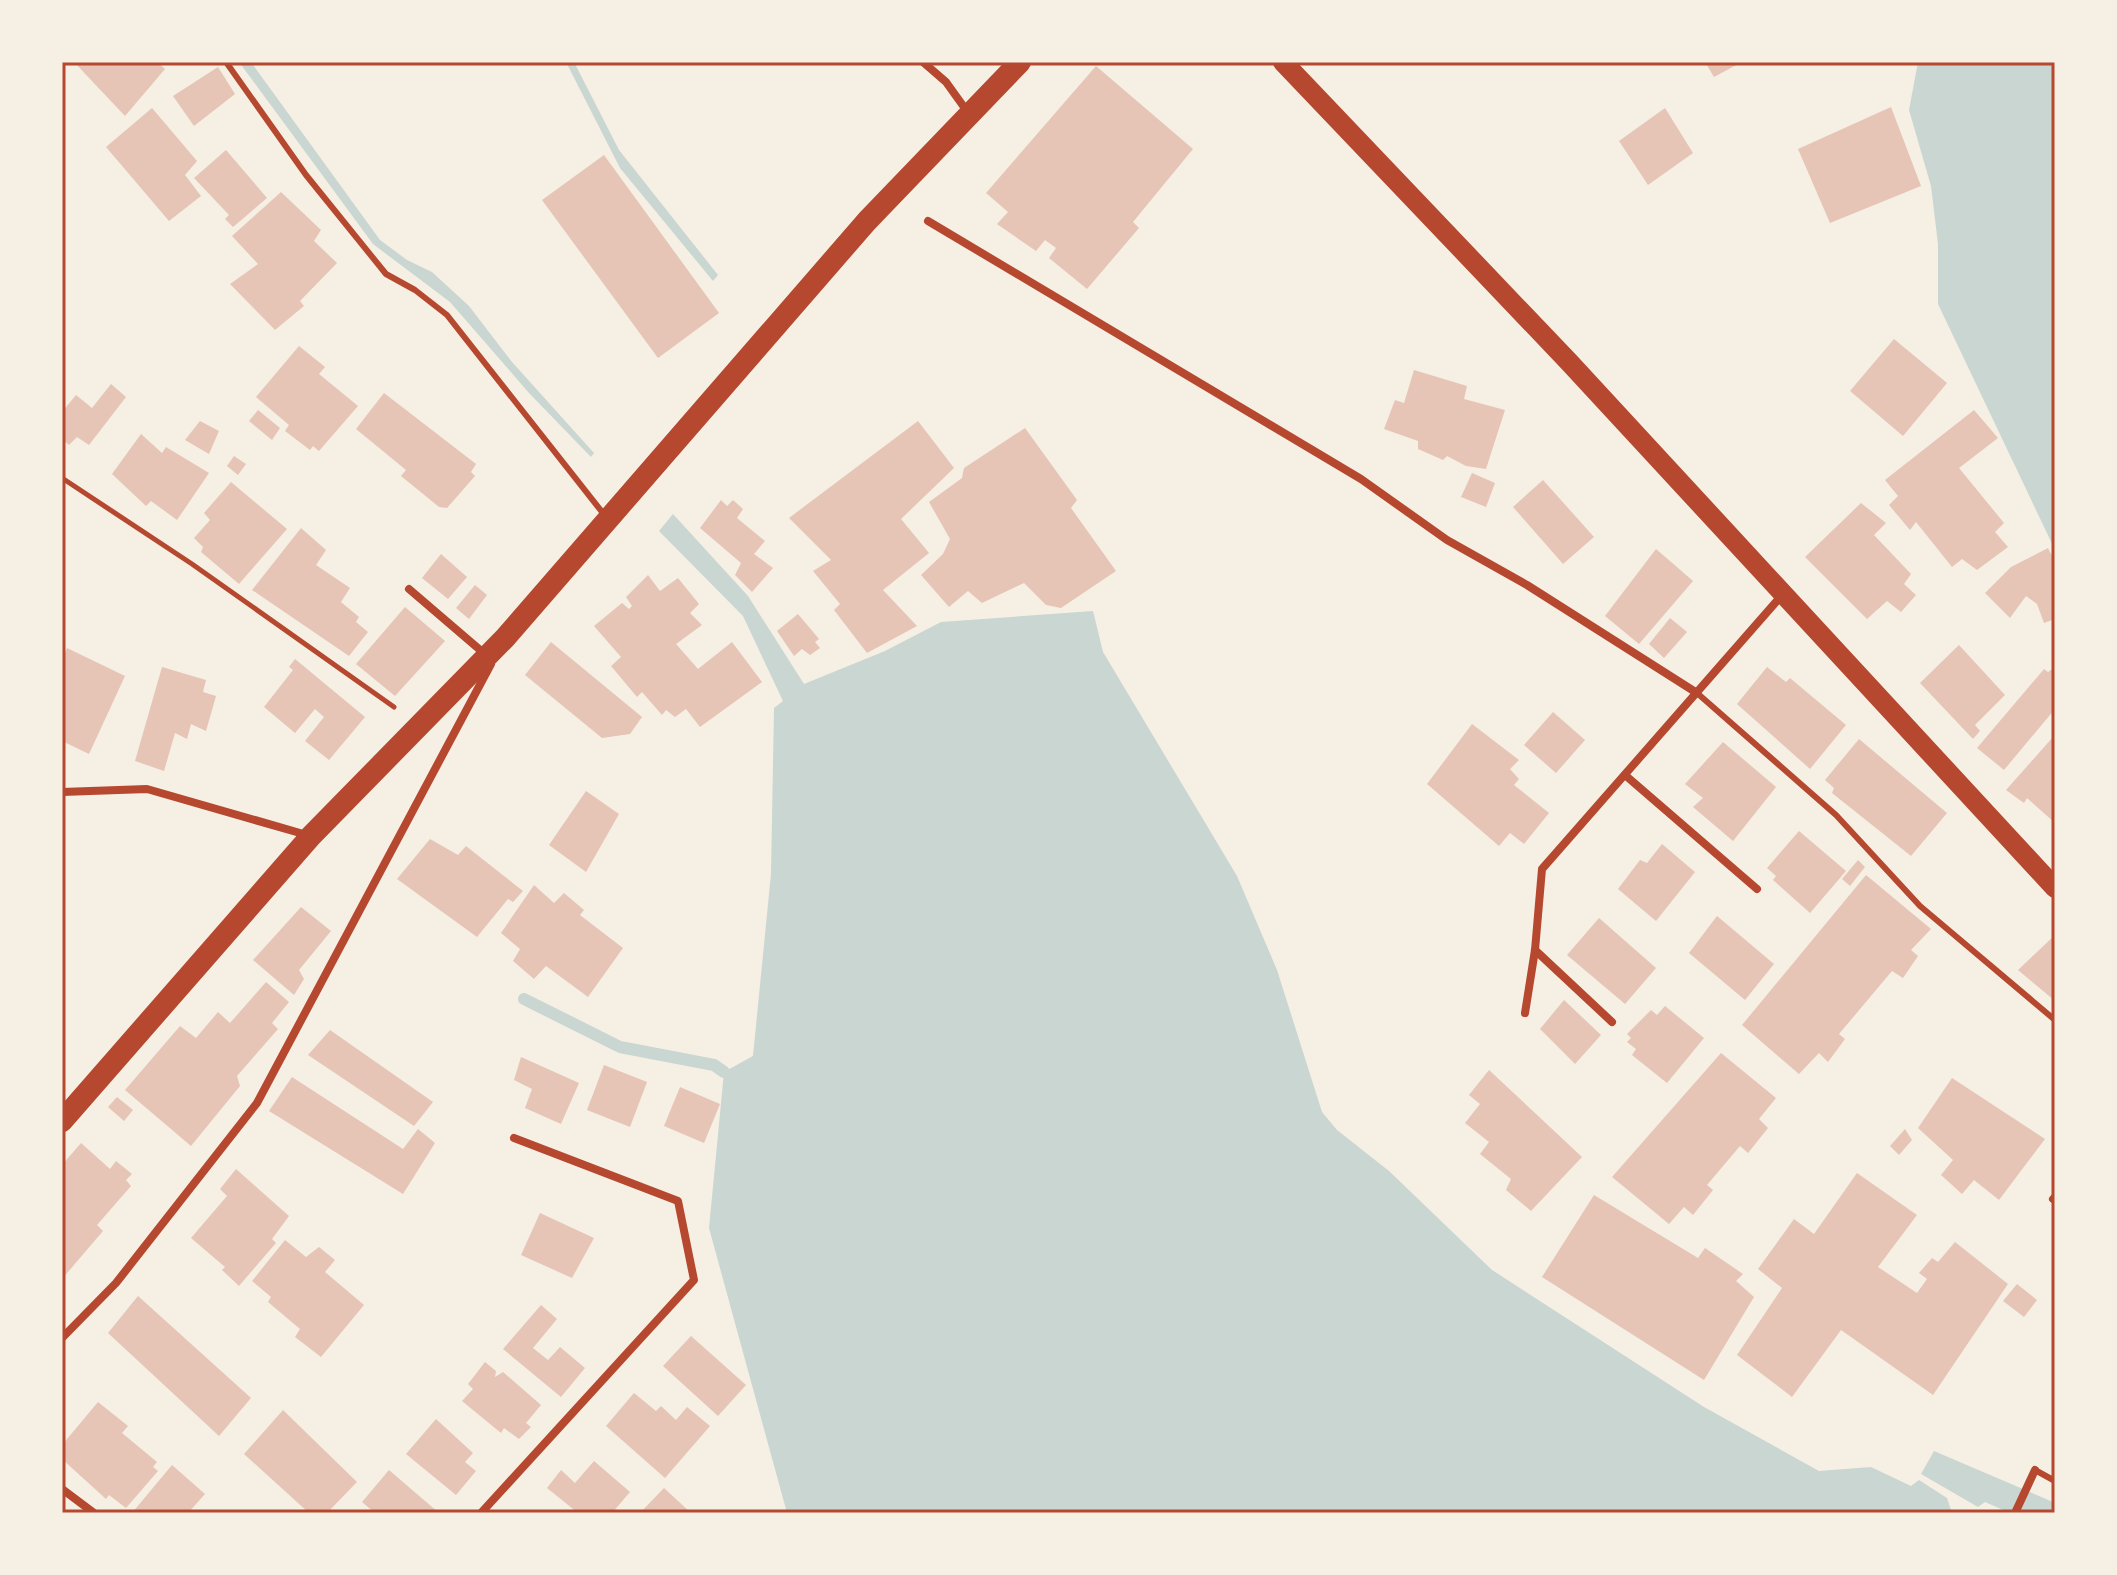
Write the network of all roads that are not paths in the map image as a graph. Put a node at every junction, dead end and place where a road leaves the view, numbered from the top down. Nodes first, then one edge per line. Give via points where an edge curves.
1 (226, 62) edge
2 (923, 62) edge
3 (1020, 62) edge
4 (1283, 62) edge
5 (969, 115) junction
6 (928, 221) dead end
7 (609, 519) junction
8 (409, 589) dead end
9 (1783, 594) junction
10 (505, 638) junction
11 (486, 656) junction
12 (1697, 693) junction
13 (1625, 775) junction
14 (62, 792) edge
15 (311, 836) junction
16 (2055, 888) edge
17 (1757, 889) dead end
18 (1535, 950) junction
19 (1525, 1013) dead end
20 (2055, 1020) edge
21 (1612, 1022) dead end
22 (62, 1121) edge
23 (514, 1138) dead end
24 (62, 1338) edge
25 (2035, 1470) joint
26 (2055, 1481) edge
27 (62, 1489) edge
28 (94, 1513) edge
29 (481, 1513) edge
30 (2015, 1513) edge

1 - 7 lane via 306,175 386,274 447,315
2 - 5 street via 952,89
3 - 5 highway
4 - 9 main road
5 - 7 highway via 867,221
6 - 12 street via 1361,479 1447,540
7 - 10 highway
8 - 11 street
9 - 12 street
9 - 16 main road
10 - 11 highway
10 - 24 street via 257,1103 116,1283
11 - 15 highway
12 - 13 street
12 - 20 lane via 1836,815 1920,906
13 - 17 street
13 - 18 street via 1542,869
14 - 15 street via 147,789
15 - 22 highway
18 - 19 street
18 - 21 street
23 - 29 street via 678,1201 694,1280
25 - 26 lane
25 - 30 street
27 - 28 street

